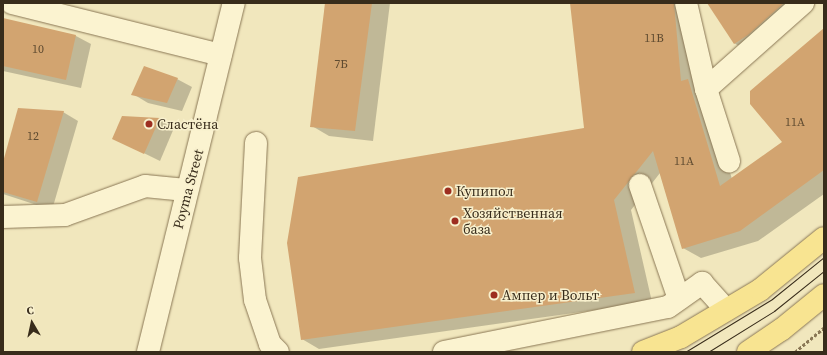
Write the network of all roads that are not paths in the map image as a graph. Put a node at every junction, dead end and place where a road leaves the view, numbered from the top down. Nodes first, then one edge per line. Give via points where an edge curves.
1 (12, 3) edge
2 (234, 3) edge
3 (686, 3) edge
4 (803, 3) edge
5 (221, 55) junction
6 (706, 89) junction
7 (256, 143) dead end
8 (729, 161) dead end
9 (640, 185) dead end
10 (186, 190) junction
11 (3, 217) edge
12 (824, 238) edge
13 (824, 295) edge
14 (679, 299) junction
15 (726, 310) junction
16 (148, 352) edge
17 (278, 352) edge
18 (444, 352) edge
19 (643, 352) edge
20 (748, 352) edge

1 - 5 street
2 - 5 street, Poyma Street
3 - 6 street
4 - 6 street
5 - 10 street, Poyma Street
6 - 8 street
7 - 17 street via 250,258 252,279 263,326 270,344
9 - 14 street
10 - 11 street via 145,186 65,215
10 - 16 street, Poyma Street
12 - 15 main road via 760,290
13 - 20 main road via 781,330
14 - 15 street via 702,283
14 - 18 street via 668,308
15 - 19 main road via 681,337

